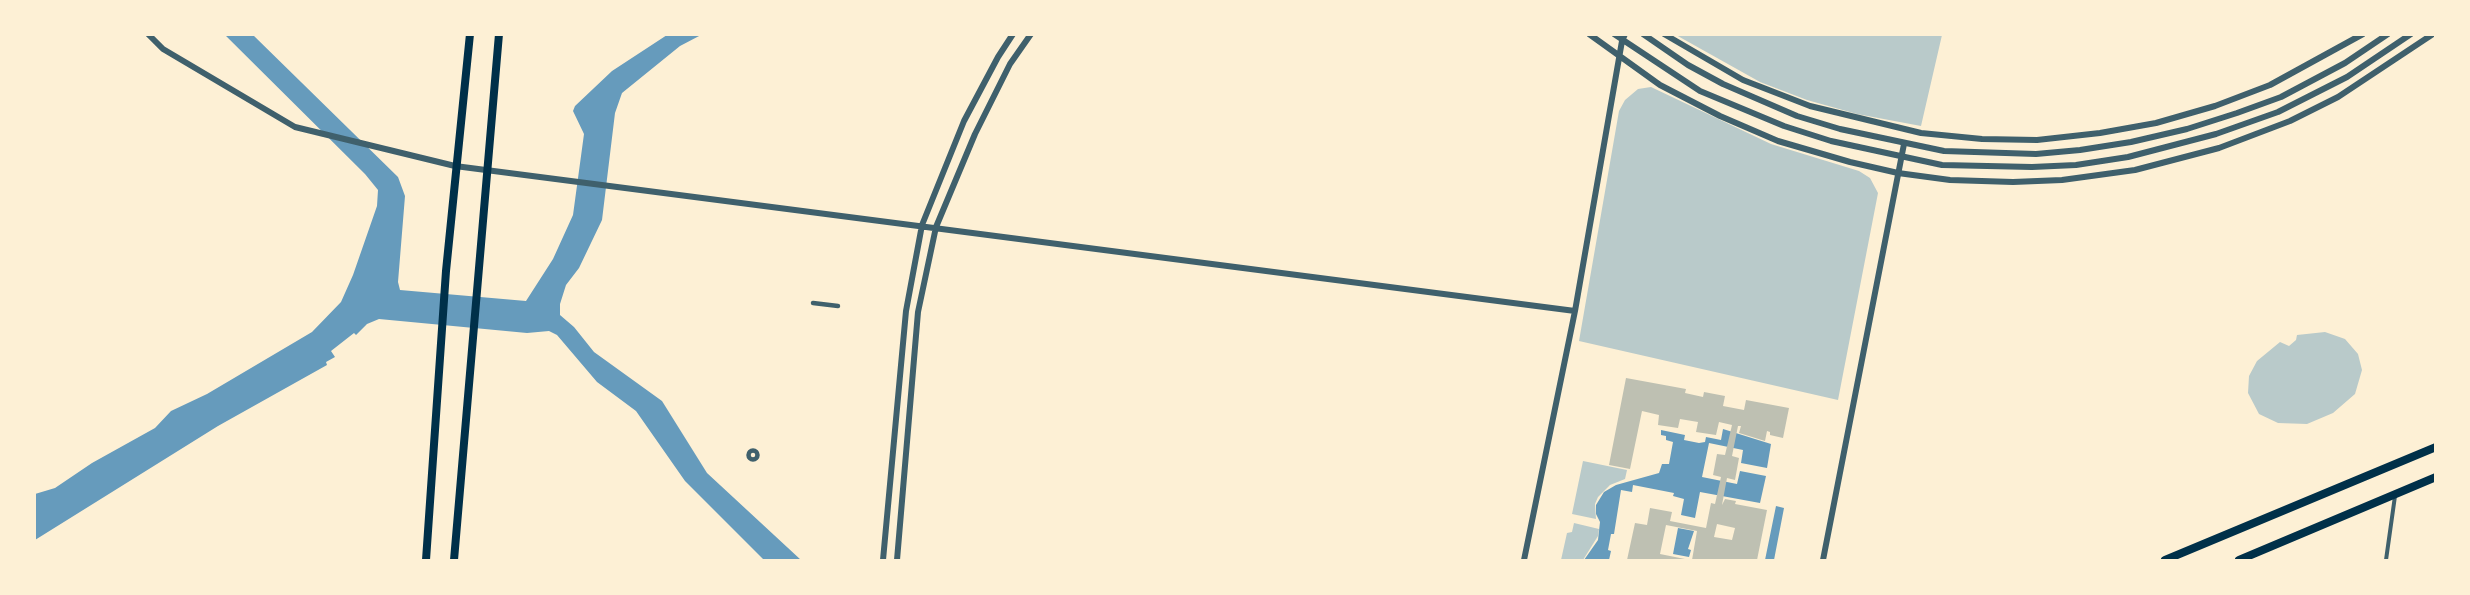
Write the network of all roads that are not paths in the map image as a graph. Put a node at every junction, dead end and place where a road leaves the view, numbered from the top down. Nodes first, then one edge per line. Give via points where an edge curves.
1 (148, 34) edge
2 (470, 34) edge
3 (498, 34) edge
4 (1013, 34) edge
5 (1030, 34) edge
6 (1589, 34) edge
7 (1614, 34) edge
8 (1643, 34) edge
9 (1664, 34) edge
10 (2362, 34) edge
11 (2388, 34) edge
12 (2411, 34) edge
13 (2433, 34) edge
14 (1624, 38) edge
15 (1619, 58) junction
16 (1904, 144) junction
17 (1902, 158) junction
18 (456, 166) junction
19 (486, 171) junction
20 (1898, 173) junction
21 (922, 225) junction
22 (936, 227) junction
23 (813, 303) dead end
24 (838, 306) dead end
25 (1575, 311) junction
26 (2436, 447) edge
27 (2436, 477) edge
28 (2395, 493) junction
29 (426, 561) edge
30 (454, 561) edge
31 (883, 561) edge
32 (897, 561) edge
33 (1524, 561) edge
34 (1822, 561) edge
35 (2165, 561) edge
36 (2239, 561) edge
37 (2386, 561) edge

1 - 18 street via 163,50 295,127
2 - 18 main road
3 - 19 main road
4 - 21 street via 964,121
5 - 22 street via 1010,64 975,134
6 - 15 street
7 - 14 street
8 - 16 street via 1688,65 1765,103 1840,129
9 - 10 street via 1743,80 1810,106 1921,133 2037,140 2156,123 2215,106 2270,85
11 - 16 street via 2345,63 2281,96 2187,129 2131,142 2036,153 1944,151
12 - 17 street via 2347,77 2278,112 2178,146 2076,165 2032,167 1942,165
13 - 20 street via 2347,92 2290,120 2218,148 2167,162 2074,178 2013,182
14 - 15 street
14 - 17 street via 1700,91 1739,109 1831,141
15 - 20 street via 1660,85 1778,141
15 - 25 street
16 - 17 street
17 - 20 street
18 - 19 street
18 - 29 main road
19 - 21 street
19 - 30 main road
20 - 34 street
21 - 22 street
21 - 31 street via 906,311
22 - 25 street
22 - 32 street via 918,312
23 - 24 street
25 - 33 street
26 - 35 main road
27 - 28 main road
28 - 36 main road
28 - 37 street

